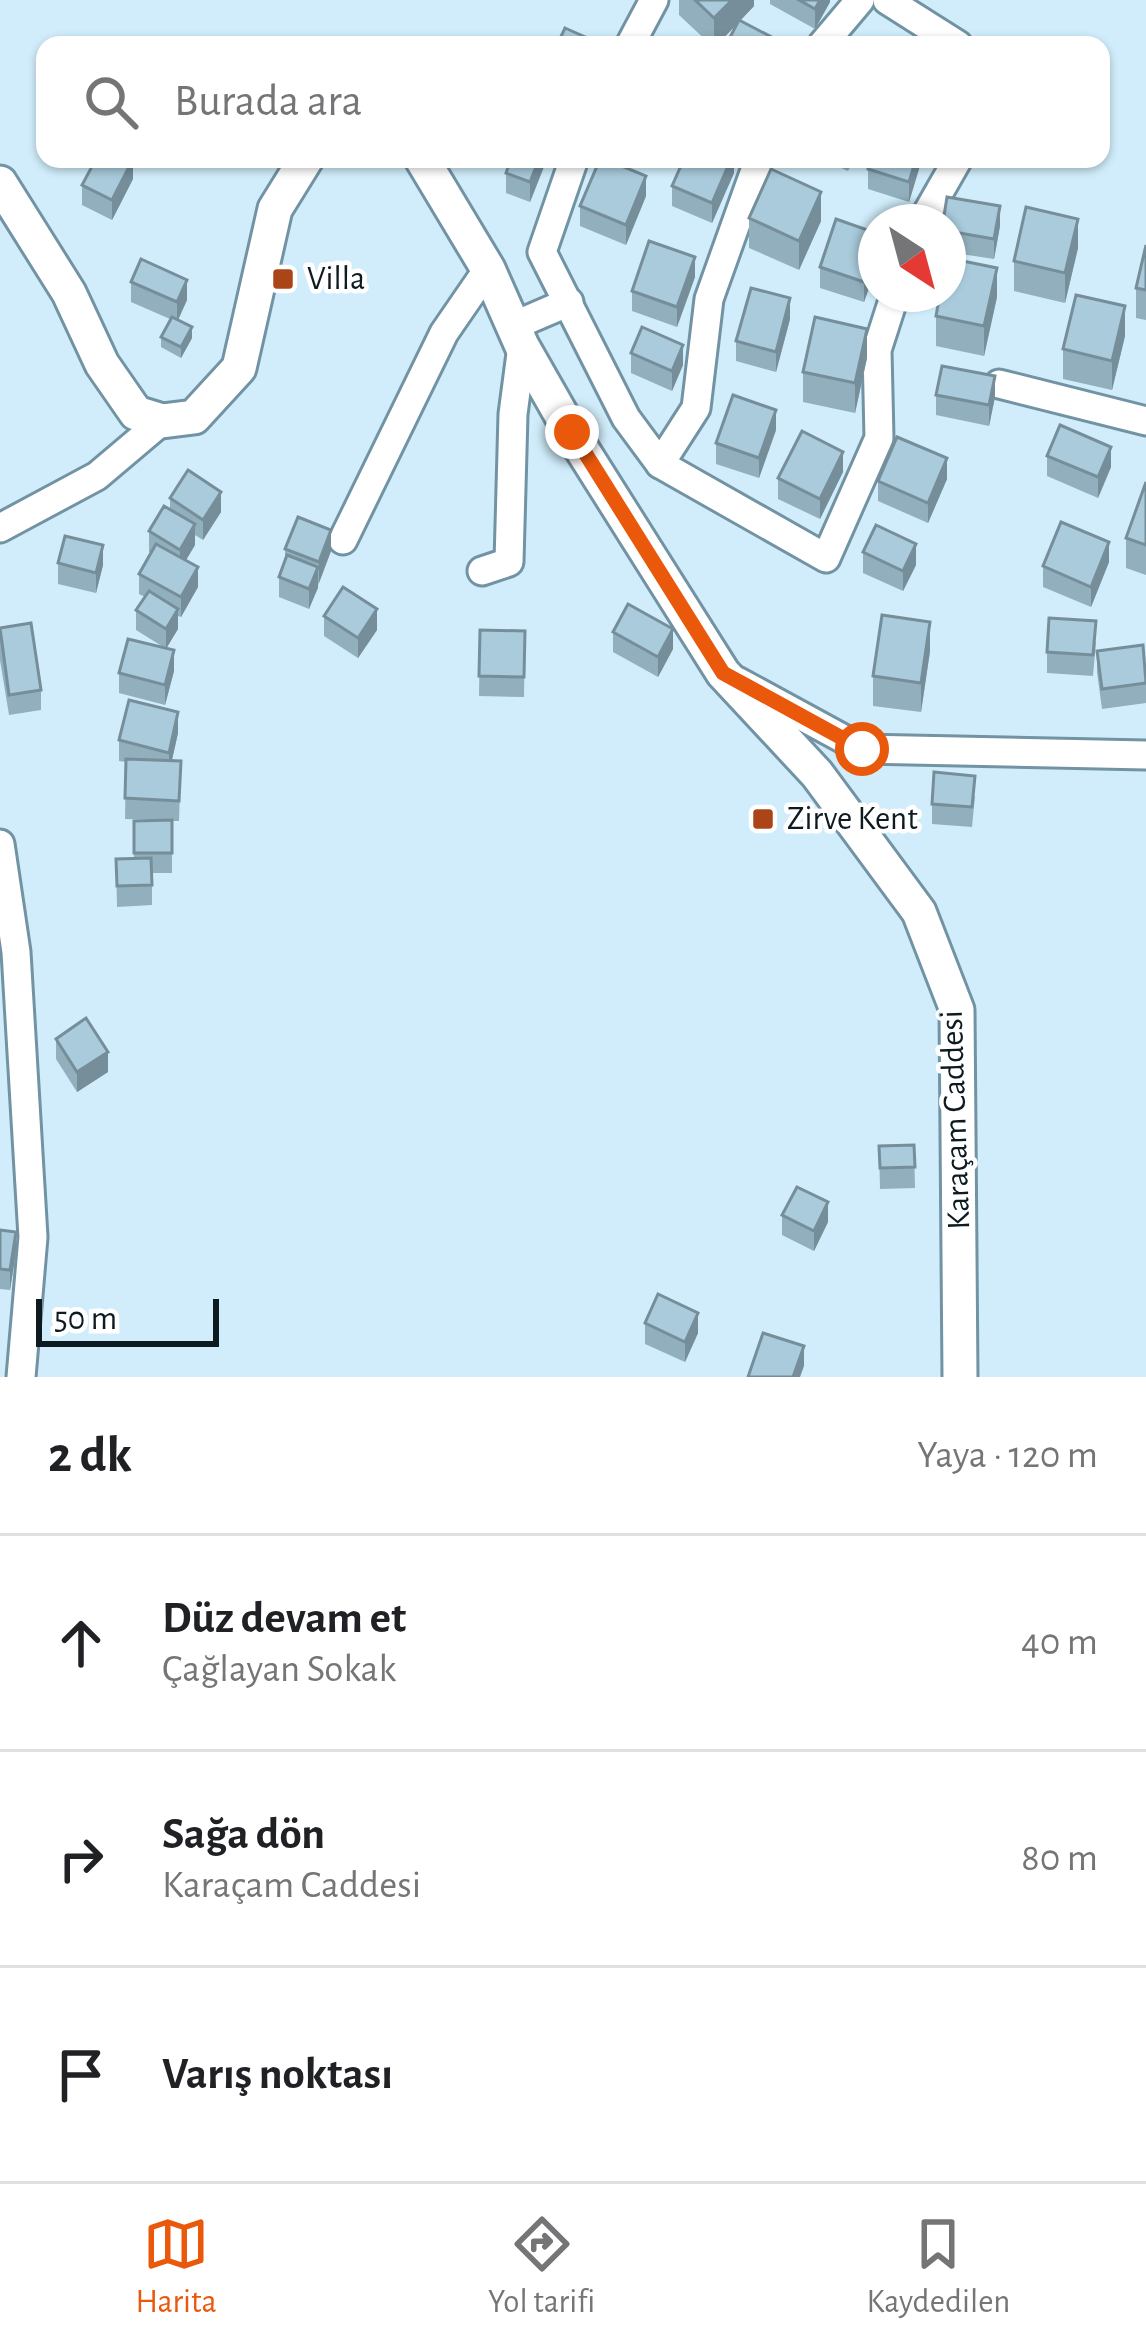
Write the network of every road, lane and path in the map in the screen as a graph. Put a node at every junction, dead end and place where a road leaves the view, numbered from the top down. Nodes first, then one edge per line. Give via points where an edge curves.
1 (654, 0) edge
2 (860, 0) edge
3 (887, 0) edge
4 (635, 36) edge
5 (830, 36) edge
6 (944, 36) edge
7 (300, 168) edge
8 (427, 168) edge
9 (571, 168) edge
10 (756, 168) edge
11 (953, 168) edge
12 (0, 183) edge
13 (932, 204) edge
14 (488, 269) junction
15 (569, 302) junction
16 (889, 312) edge
17 (517, 336) junction
18 (999, 384) edge
19 (162, 421) junction
20 (1146, 421) edge
21 (660, 464) junction
22 (0, 527) edge
23 (343, 540) dead end
24 (482, 571) dead end
25 (723, 673) junction
26 (1146, 754) edge
27 (0, 844) edge
28 (20, 1377) edge
29 (960, 1377) edge

1 - 4 street
2 - 5 street
3 - 6 street
7 - 19 street via 275,209 238,368 194,417
8 - 14 street, Karaçam Caddesi
9 - 15 street via 542,252
10 - 21 street via 710,299 696,407
11 - 13 street
12 - 19 street via 69,293 102,364 136,413
14 - 17 street, Karaçam Caddesi
14 - 23 street via 444,333
15 - 17 street
15 - 21 street via 626,418
16 - 21 street via 877,350 879,438 826,558
17 - 24 street via 509,562
17 - 25 street, Karaçam Caddesi
18 - 20 street
19 - 22 street via 97,476
25 - 26 street via 862,749
25 - 29 street, Karaçam Caddesi via 817,774 920,912 957,1010
27 - 28 street via 16,952 33,1237

